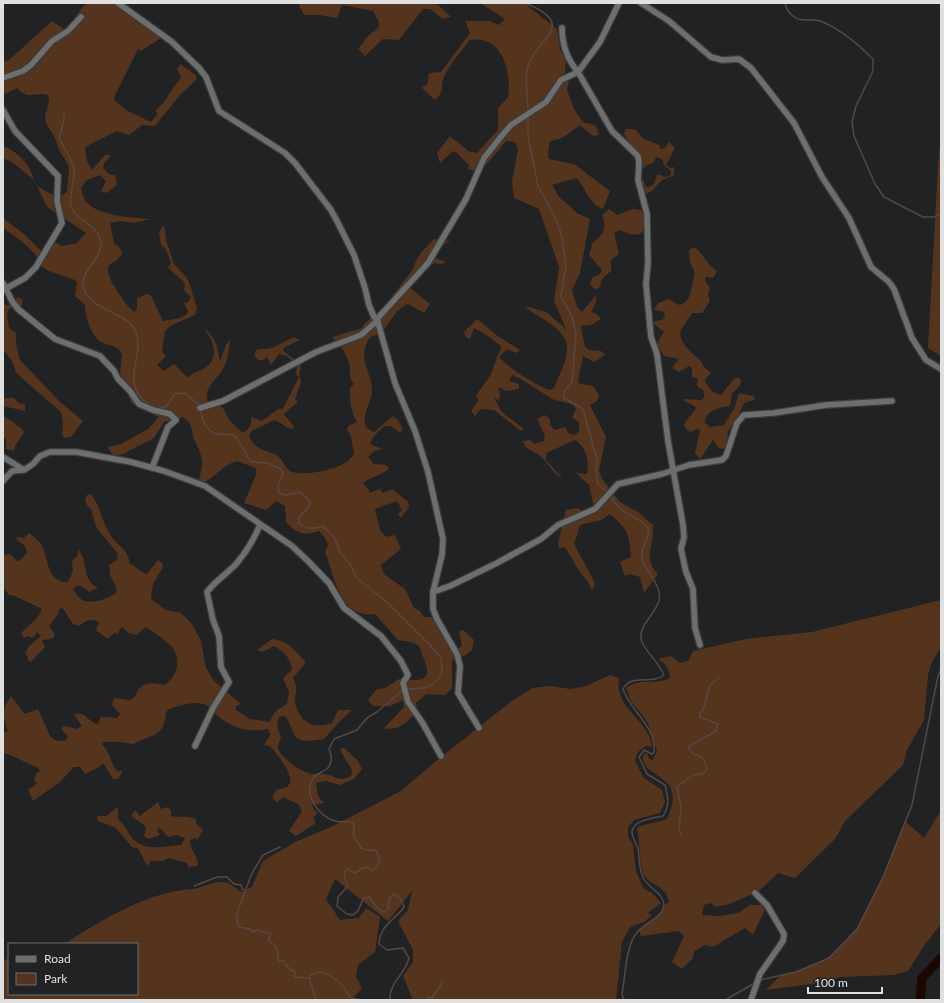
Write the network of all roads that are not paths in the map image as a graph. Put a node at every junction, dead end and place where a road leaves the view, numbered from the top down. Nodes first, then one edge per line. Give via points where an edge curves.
1 (118, 3) edge
2 (619, 3) edge
3 (641, 3) edge
4 (80, 17) dead end
5 (562, 28) dead end
6 (578, 72) junction
7 (3, 78) edge
8 (3, 110) edge
9 (4, 287) edge
10 (377, 320) junction
11 (941, 369) edge
12 (892, 401) dead end
13 (200, 408) dead end
14 (3, 457) edge
15 (152, 468) junction
16 (24, 470) junction
17 (674, 470) junction
18 (3, 482) edge
19 (260, 525) junction
20 (433, 592) junction
21 (700, 645) dead end
22 (479, 728) dead end
23 (195, 746) dead end
24 (441, 756) dead end
25 (755, 893) dead end
26 (751, 1000) edge

1 - 10 street via 172,42 199,68 206,77 218,111 284,153 295,164 338,223 354,255 369,305
2 - 6 street via 600,42
3 - 11 street via 670,21 711,57 717,60 739,59 751,68 797,128 822,177 848,218 870,267 890,282 912,338 926,360
4 - 7 street via 68,31 52,40 31,65 23,71
5 - 6 street via 563,45
6 - 10 street via 561,80 546,102 511,125 499,138 484,158 466,199 432,257
6 - 17 street via 612,131 638,156 638,180 647,214 646,284 651,337 657,354
8 - 9 street via 15,131 58,176 57,202 62,223 36,267 25,278
9 - 15 street via 18,308 55,339 100,356 139,404 170,414 176,420 168,427
10 - 13 street via 361,335 316,352 222,401
10 - 20 street via 395,383 415,431 428,472 443,539
12 - 17 street via 826,405 744,415 736,423 726,456 722,460
14 - 16 street
15 - 16 street via 76,452 50,452 40,456
15 - 19 street via 205,486 234,504
16 - 18 street via 12,471
17 - 20 street via 618,484 595,509 558,525 541,539 497,563
17 - 21 street via 683,525 681,549 693,589 695,628
19 - 23 street via 251,545 238,562 207,592 219,636 221,667 229,682
19 - 24 street via 292,546 329,583 344,608 382,636 408,675 403,683 408,702
20 - 22 street via 436,619 457,654 460,666 458,693
25 - 26 street via 767,905 784,934 783,941 760,974

